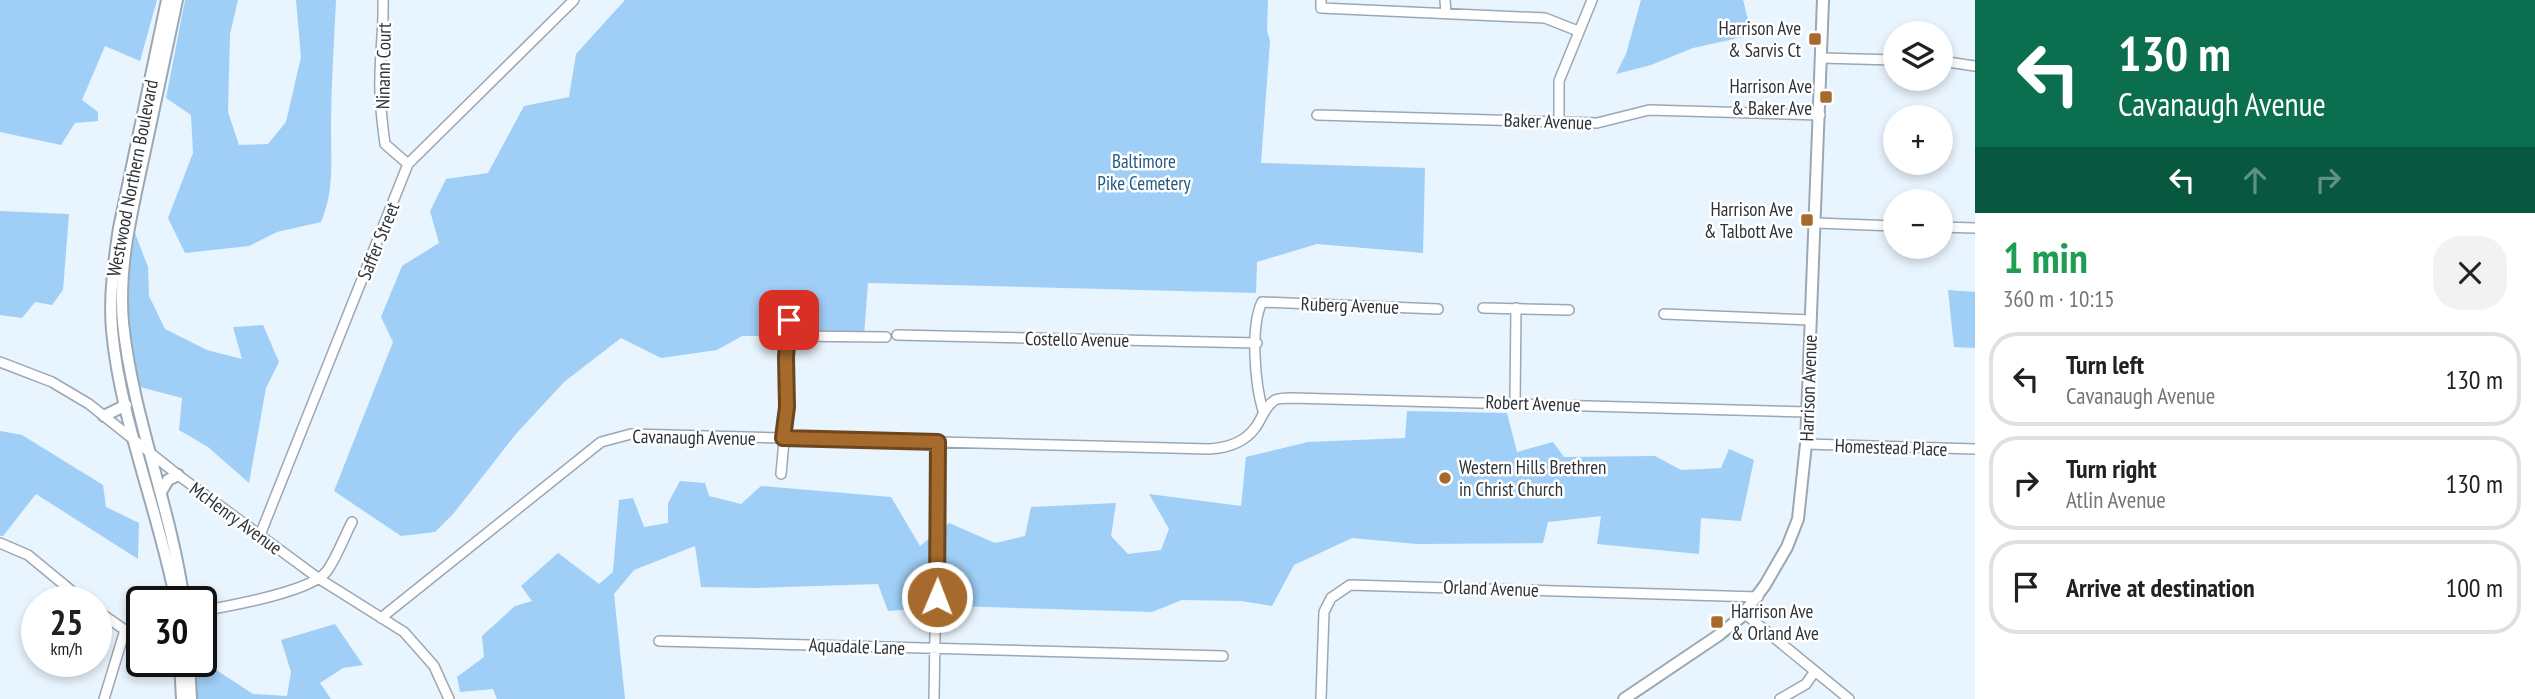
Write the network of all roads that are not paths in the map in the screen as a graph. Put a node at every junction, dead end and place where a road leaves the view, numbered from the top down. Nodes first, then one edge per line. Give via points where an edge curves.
1 (167, 0) edge
2 (177, 0) edge
3 (383, 0) edge
4 (574, 0) edge
5 (1446, 0) edge
6 (1592, 0) edge
7 (1823, 0) edge
8 (1321, 4) edge
9 (1446, 13) junction
10 (1578, 31) junction
11 (1821, 58) junction
12 (1883, 60) edge
13 (1953, 63) edge
14 (1975, 66) edge
15 (1820, 114) junction
16 (1317, 115) dead end
17 (1559, 121) junction
18 (408, 164) junction
19 (1816, 223) junction
20 (1883, 226) edge
21 (1953, 227) edge
22 (1975, 228) edge
23 (1483, 308) dead end
24 (1516, 308) junction
25 (1438, 309) dead end
26 (1569, 310) dead end
27 (1664, 314) dead end
28 (789, 320) dead end
29 (1811, 320) junction
30 (897, 335) dead end
31 (789, 336) junction
32 (886, 337) dead end
33 (1257, 343) junction
34 (0, 362) edge
35 (1515, 402) junction
36 (126, 405) junction
37 (1263, 411) junction
38 (1808, 412) junction
39 (104, 416) junction
40 (783, 438) junction
41 (135, 440) junction
42 (938, 442) junction
43 (1806, 444) junction
44 (1975, 449) edge
45 (150, 452) junction
46 (781, 474) dead end
47 (178, 475) junction
48 (161, 492) junction
49 (352, 522) dead end
50 (260, 534) junction
51 (0, 543) edge
52 (318, 578) junction
53 (66, 586) edge
54 (173, 586) edge
55 (181, 586) edge
56 (1758, 597) junction
57 (217, 607) edge
58 (1744, 614) junction
59 (381, 618) junction
60 (112, 621) edge
61 (125, 630) joint
62 (659, 641) dead end
63 (936, 649) junction
64 (1223, 656) dead end
65 (1815, 671) junction
66 (180, 677) edge
67 (190, 677) edge
68 (104, 699) edge
69 (181, 699) edge
70 (191, 699) edge
71 (449, 699) edge
72 (934, 699) edge
73 (1321, 699) edge
74 (1624, 699) edge
75 (1780, 699) edge
76 (1849, 699) edge

1 - 36 main road, Westwood Northern Boulevard via 114,257 112,331
2 - 45 main road, Westwood Northern Boulevard via 128,226 123,270 129,365
3 - 18 street, Ninann Court via 380,111 385,144
4 - 18 street, Saffer Street
5 - 9 street
6 - 10 street
7 - 11 main road, Harrison Avenue
8 - 9 street
9 - 10 street via 1545,18
10 - 17 street via 1559,81
11 - 12 street
11 - 15 main road, Harrison Avenue
13 - 14 street
15 - 17 street, Baker Avenue via 1649,110 1597,123
15 - 19 main road, Harrison Avenue
16 - 17 street, Baker Avenue
18 - 50 street, Saffer Street
19 - 20 street
19 - 29 main road, Harrison Avenue
21 - 22 street
23 - 24 street
24 - 26 street
24 - 35 street
25 - 33 street, Ruberg Avenue via 1262,302 1256,314
27 - 29 street
28 - 31 street
29 - 38 main road, Harrison Avenue
30 - 33 street, Costello Avenue
31 - 32 street
31 - 40 street
33 - 37 street
34 - 39 street, McHenry Avenue via 52,382
35 - 37 street, Robert Avenue via 1292,398 1276,399
35 - 38 street, Robert Avenue
36 - 39 main road
36 - 41 main road, Westwood Northern Boulevard
37 - 42 street, Cavanaugh Avenue via 1248,436 1220,448
38 - 43 main road, Harrison Avenue
39 - 41 street, McHenry Avenue
40 - 42 street, Cavanaugh Avenue
40 - 46 street
40 - 59 street, Cavanaugh Avenue via 631,434 601,442
41 - 45 street, McHenry Avenue
41 - 54 main road, Westwood Northern Boulevard
42 - 63 street
43 - 44 street, Homestead Place
43 - 56 main road, Harrison Avenue via 1798,519
45 - 47 street, McHenry Avenue
45 - 48 main road, Westwood Northern Boulevard
47 - 48 main road via 168,480
47 - 50 street, McHenry Avenue
48 - 55 main road, Westwood Northern Boulevard
49 - 52 street
50 - 52 street, McHenry Avenue
51 - 53 street via 28,555
52 - 57 street via 296,589
52 - 59 street, McHenry Avenue
56 - 58 main road, Harrison Avenue
56 - 73 street, Orland Avenue via 1350,586 1336,593 1324,612
58 - 65 street
58 - 74 main road, Harrison Avenue
59 - 71 street, McHenry Avenue via 404,632 425,654
60 - 61 street
61 - 68 street
62 - 63 street, Aquadale Lane
63 - 64 street, Aquadale Lane
63 - 72 street
65 - 75 street via 1805,684
65 - 76 street
66 - 69 main road
67 - 70 main road

